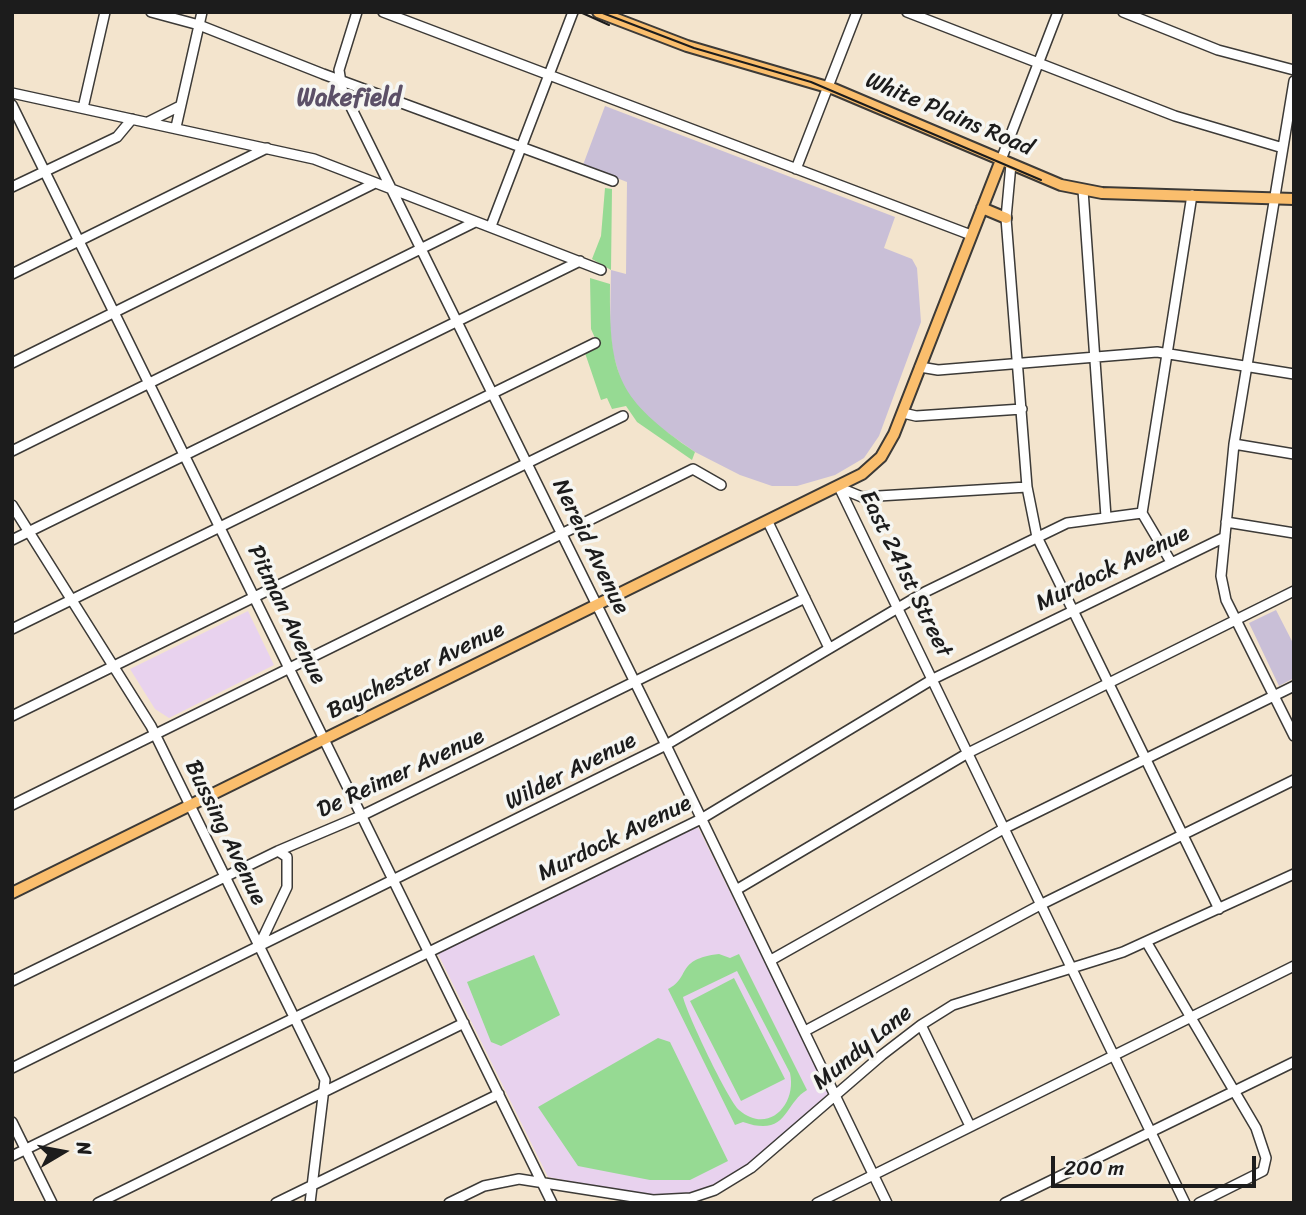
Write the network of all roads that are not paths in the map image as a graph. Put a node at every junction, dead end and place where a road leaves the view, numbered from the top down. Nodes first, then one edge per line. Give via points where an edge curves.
1 (105, 12) edge
2 (150, 12) edge
3 (202, 12) edge
4 (356, 12) edge
5 (383, 12) edge
6 (573, 12) edge
7 (598, 12) edge
8 (857, 12) edge
9 (906, 12) edge
10 (1058, 12) edge
11 (1124, 12) edge
12 (200, 25) junction
13 (1038, 62) junction
14 (1294, 70) edge
15 (549, 75) junction
16 (339, 80) junction
17 (1294, 81) edge
18 (828, 87) junction
19 (12, 93) edge
20 (12, 105) edge
21 (180, 106) junction
22 (1292, 106) edge
23 (83, 108) junction
24 (132, 119) junction
25 (148, 122) junction
26 (176, 127) junction
27 (267, 148) junction
28 (520, 148) junction
29 (1283, 148) junction
30 (1006, 162) junction
31 (796, 169) junction
32 (45, 171) junction
33 (613, 181) dead end
34 (375, 183) junction
35 (12, 187) edge
36 (1083, 190) junction
37 (393, 191) junction
38 (1192, 195) junction
39 (1275, 197) junction
40 (1294, 199) edge
41 (982, 208) junction
42 (1006, 218) junction
43 (475, 222) junction
44 (491, 226) junction
45 (971, 235) junction
46 (79, 241) junction
47 (422, 250) junction
48 (580, 261) junction
49 (601, 270) dead end
50 (12, 274) edge
51 (115, 313) junction
52 (457, 322) junction
53 (595, 343) dead end
54 (1166, 353) junction
55 (1095, 357) junction
56 (12, 363) edge
57 (1018, 363) junction
58 (1246, 366) junction
59 (920, 367) junction
60 (1294, 374) edge
61 (150, 384) junction
62 (492, 393) junction
63 (1022, 409) junction
64 (902, 413) junction
65 (623, 416) dead end
66 (1234, 444) junction
67 (12, 451) edge
68 (1294, 454) edge
69 (185, 455) junction
70 (527, 463) junction
71 (721, 485) dead end
72 (839, 487) junction
73 (1027, 487) junction
74 (12, 505) edge
75 (1142, 513) junction
76 (1106, 517) junction
77 (768, 522) junction
78 (1226, 522) junction
79 (220, 527) junction
80 (28, 532) junction
81 (1294, 533) edge
82 (562, 535) junction
83 (1037, 537) junction
84 (1225, 537) junction
85 (12, 540) edge
86 (1171, 562) junction
87 (1294, 591) edge
88 (256, 596) junction
89 (805, 598) junction
90 (70, 601) junction
91 (598, 606) junction
92 (897, 607) junction
93 (1073, 610) junction
94 (1235, 619) junction
95 (12, 629) edge
96 (828, 648) junction
97 (114, 666) junction
98 (291, 668) junction
99 (933, 679) junction
100 (635, 682) junction
101 (1109, 683) junction
102 (1294, 686) edge
103 (1274, 696) junction
104 (12, 716) edge
105 (155, 735) junction
106 (1294, 736) edge
107 (326, 739) junction
108 (666, 745) junction
109 (968, 753) junction
110 (1146, 759) junction
111 (1294, 780) edge
112 (12, 805) edge
113 (191, 805) junction
114 (363, 816) junction
115 (701, 818) junction
116 (1005, 828) junction
117 (1183, 834) junction
118 (278, 850) junction
119 (1294, 874) edge
120 (225, 877) junction
121 (394, 880) junction
122 (736, 890) junction
123 (12, 893) edge
124 (1042, 904) junction
125 (1219, 909) junction
126 (1147, 943) junction
127 (260, 946) junction
128 (429, 951) junction
129 (771, 960) junction
130 (1294, 967) edge
131 (1073, 968) junction
132 (12, 981) edge
133 (294, 1017) junction
134 (1191, 1018) junction
135 (464, 1023) junction
136 (921, 1025) junction
137 (806, 1031) junction
138 (1113, 1056) junction
139 (1294, 1062) edge
140 (12, 1068) edge
141 (1235, 1090) junction
142 (324, 1091) junction
143 (499, 1094) junction
144 (835, 1095) junction
145 (12, 1122) edge
146 (970, 1125) junction
147 (1150, 1132) junction
148 (26, 1149) junction
149 (12, 1156) edge
150 (873, 1175) junction
151 (542, 1181) junction
152 (312, 1185) junction
153 (637, 1197) junction
154 (52, 1203) edge
155 (98, 1203) edge
156 (276, 1203) edge
157 (310, 1203) edge
158 (449, 1203) edge
159 (552, 1203) edge
160 (626, 1203) edge
161 (817, 1203) edge
162 (887, 1203) edge
163 (1005, 1203) edge
164 (1185, 1203) edge
165 (1199, 1203) edge

1 - 23 street
2 - 12 street
3 - 12 street
4 - 16 street
5 - 15 street
6 - 15 street
7 - 18 main road, White Plains Road via 687,47
8 - 18 street
9 - 13 street
10 - 13 street, East 241st Street
11 - 14 street via 1218,50
12 - 16 street
12 - 21 street
13 - 29 street via 1175,116
13 - 30 street, East 241st Street
15 - 28 street
15 - 31 street
16 - 28 street
16 - 37 street, Nereid Avenue
17 - 22 street
18 - 30 main road, White Plains Road
18 - 31 street
19 - 23 street
20 - 32 street, Pitman Avenue
21 - 25 street
21 - 26 street
22 - 29 street
23 - 24 street
24 - 25 street
24 - 32 street via 117,137
25 - 26 street
26 - 27 street
27 - 34 street via 314,159
27 - 46 street
28 - 33 street
28 - 44 street
29 - 39 street
30 - 36 main road, White Plains Road
30 - 41 main road, East 241st Street
30 - 42 street
31 - 45 street
32 - 35 street
32 - 46 street, Pitman Avenue
34 - 37 street
34 - 51 street
36 - 38 main road, White Plains Road
36 - 55 street
37 - 43 street
37 - 47 street, Nereid Avenue
38 - 39 main road, White Plains Road
38 - 54 street
39 - 40 main road, White Plains Road
39 - 58 street
41 - 42 main road
41 - 45 main road, East 241st Street
42 - 57 street
43 - 44 street
43 - 47 street
44 - 48 street
45 - 59 main road, East 241st Street
46 - 50 street
46 - 51 street, Pitman Avenue
47 - 52 street, Nereid Avenue
47 - 61 street
48 - 49 street
48 - 52 street
51 - 56 street
51 - 61 street, Pitman Avenue
52 - 62 street, Nereid Avenue
52 - 69 street
53 - 62 street
54 - 55 street
54 - 58 street
54 - 75 street
55 - 57 street
55 - 76 street
57 - 59 street via 935,370
57 - 63 street
58 - 60 street
58 - 66 street
59 - 64 main road, East 241st Street
61 - 67 street
61 - 69 street, Pitman Avenue
62 - 70 street, Nereid Avenue
62 - 79 street
63 - 64 street
63 - 73 street
64 - 72 main road, East 241st Street via 881,457
65 - 70 street
66 - 68 street
66 - 78 street
69 - 79 street, Pitman Avenue
69 - 80 street
70 - 82 street, Nereid Avenue
70 - 88 street
71 - 82 street via 693,469
72 - 73 street via 862,497
72 - 77 main road, Baychester Avenue
72 - 92 street, East 241st Street
73 - 83 street
74 - 80 street, Bussing Avenue
75 - 76 street, Wilder Avenue
75 - 86 street
76 - 83 street, Wilder Avenue via 1067,523
77 - 89 street
77 - 91 main road, Baychester Avenue
78 - 81 street
78 - 84 street
79 - 88 street, Pitman Avenue
79 - 90 street
80 - 85 street
80 - 90 street, Bussing Avenue
82 - 91 street, Nereid Avenue
82 - 98 street
83 - 92 street, Wilder Avenue
83 - 93 street
84 - 86 street, Murdock Avenue
84 - 94 street via 1223,593
86 - 93 street, Murdock Avenue
87 - 94 street
88 - 97 street
88 - 98 street, Pitman Avenue
89 - 96 street
89 - 100 street, De Reimer Avenue
90 - 95 street
90 - 97 street, Bussing Avenue
91 - 100 street, Nereid Avenue
91 - 107 main road, Baychester Avenue
92 - 96 street, Wilder Avenue
92 - 99 street, East 241st Street
93 - 99 street, Murdock Avenue
93 - 101 street
94 - 101 street
94 - 103 street
96 - 108 street, Wilder Avenue
97 - 104 street
97 - 105 street, Bussing Avenue
98 - 105 street
98 - 107 street, Pitman Avenue
99 - 109 street, East 241st Street
99 - 115 street, Murdock Avenue
100 - 108 street, Nereid Avenue
100 - 114 street, De Reimer Avenue
101 - 109 street
101 - 110 street
102 - 103 street
103 - 106 street
103 - 110 street
105 - 112 street
105 - 113 street, Bussing Avenue
107 - 113 main road, Baychester Avenue
107 - 114 street, Pitman Avenue
108 - 115 street, Nereid Avenue
108 - 121 street, Wilder Avenue
109 - 116 street, East 241st Street
109 - 122 street
110 - 116 street
110 - 117 street
111 - 117 street
113 - 120 street, Bussing Avenue
113 - 123 main road, Baychester Avenue
114 - 118 street, De Reimer Avenue
114 - 121 street, Pitman Avenue
115 - 122 street, Nereid Avenue
115 - 128 street, Murdock Avenue
116 - 124 street, East 241st Street
116 - 129 street
117 - 124 street
117 - 125 street
118 - 120 street, De Reimer Avenue
118 - 127 street via 287,857 287,887
119 - 125 street, Mundy Lane
120 - 127 street, Bussing Avenue
120 - 132 street, De Reimer Avenue
121 - 127 street, Wilder Avenue
121 - 128 street, Pitman Avenue
122 - 129 street, Nereid Avenue
124 - 131 street, East 241st Street
124 - 137 street
125 - 126 street, Mundy Lane
126 - 131 street, Mundy Lane
126 - 134 street
127 - 133 street, Bussing Avenue
127 - 140 street, Wilder Avenue
128 - 133 street, Murdock Avenue
128 - 135 street, Pitman Avenue
129 - 137 street, Nereid Avenue
130 - 134 street
131 - 136 street, Mundy Lane via 967,999
131 - 138 street, East 241st Street
133 - 142 street, Bussing Avenue via 325,1080
133 - 148 street, Murdock Avenue
134 - 138 street
134 - 141 street
135 - 142 street
135 - 143 street, Pitman Avenue
136 - 144 street, Mundy Lane
136 - 146 street
137 - 144 street, Nereid Avenue
138 - 146 street
138 - 147 street, East 241st Street
139 - 141 street
141 - 147 street
141 - 165 street via 1264,1146 1263,1171
142 - 152 street, Bussing Avenue
142 - 155 street
143 - 151 street, Pitman Avenue
143 - 152 street
144 - 150 street, Nereid Avenue
144 - 153 street, Mundy Lane via 726,1185 680,1200
145 - 148 street
146 - 150 street
147 - 163 street
147 - 164 street, East 241st Street
148 - 149 street, Murdock Avenue
148 - 154 street
150 - 161 street
150 - 162 street, Nereid Avenue
151 - 153 street, Mundy Lane
151 - 158 street, Mundy Lane via 498,1182
151 - 159 street, Pitman Avenue
152 - 156 street
152 - 157 street, Bussing Avenue
153 - 160 street

